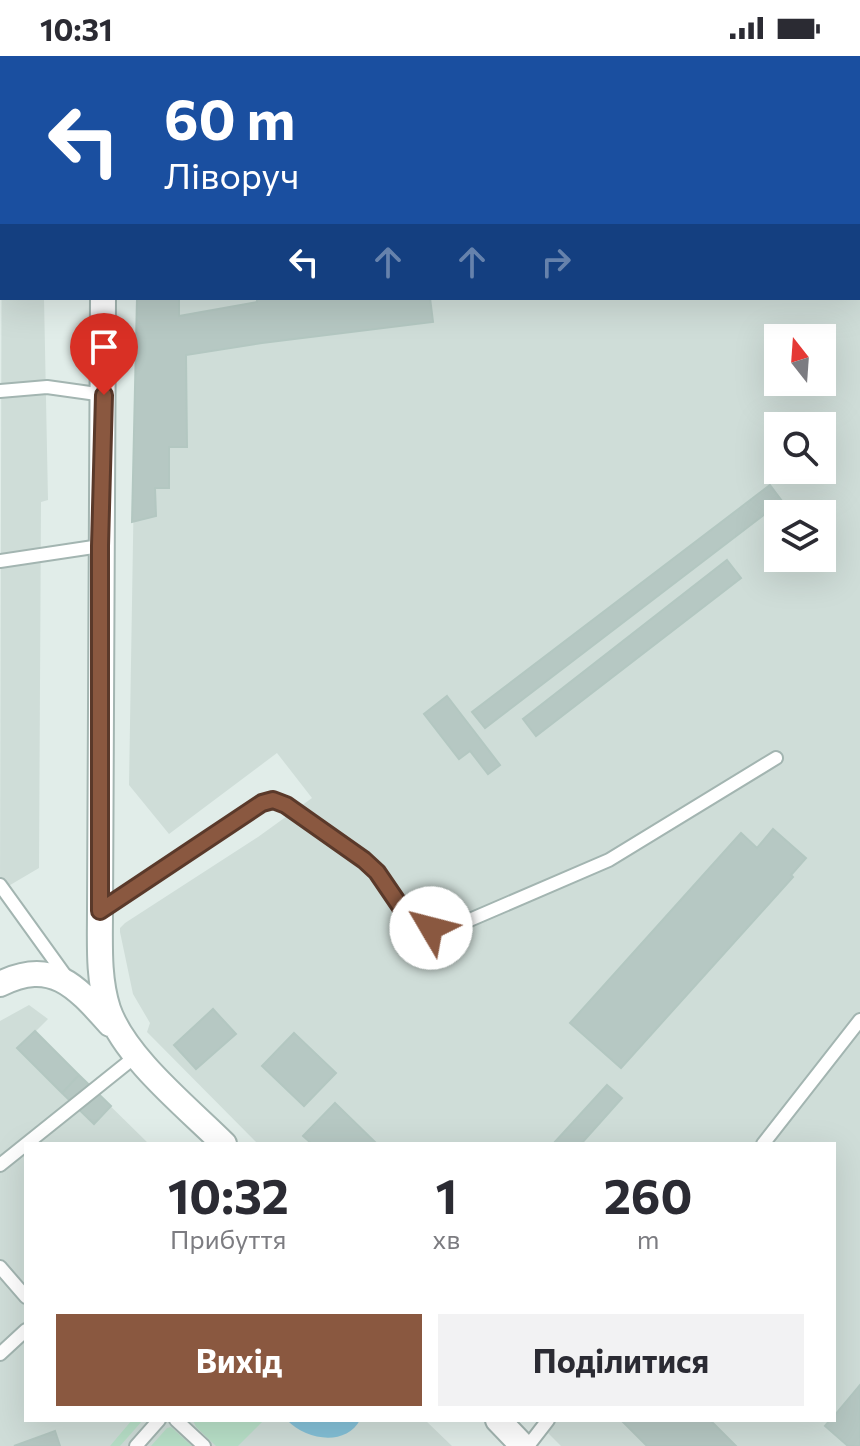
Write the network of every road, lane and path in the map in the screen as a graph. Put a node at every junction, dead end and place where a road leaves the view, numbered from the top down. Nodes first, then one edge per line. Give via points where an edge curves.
1 (103, 300) edge
2 (0, 391) edge
3 (104, 395) junction
4 (100, 546) junction
5 (0, 561) edge
6 (776, 758) dead end
7 (0, 885) edge
8 (100, 911) junction
9 (37, 937) junction
10 (28, 974) dead end
11 (0, 984) edge
12 (76, 990) junction
13 (860, 1020) edge
14 (119, 1035) junction
15 (136, 1056) junction
16 (29, 1142) edge
17 (222, 1142) edge
18 (765, 1142) edge
19 (24, 1146) edge
20 (0, 1165) edge
21 (0, 1267) edge
22 (24, 1295) edge
23 (24, 1332) edge
24 (0, 1354) edge
25 (157, 1422) edge
26 (178, 1422) edge
27 (500, 1422) edge
28 (546, 1422) edge
29 (136, 1446) edge
30 (204, 1446) edge
31 (526, 1446) edge

1 - 3 street
2 - 3 lane via 47,387
3 - 4 street
4 - 5 lane
4 - 8 street
6 - 8 lane via 609,860 451,928 421,928 364,860 273,800
7 - 9 lane
8 - 14 street via 103,989
9 - 10 lane via 42,954
9 - 12 lane
11 - 12 street via 44,972
12 - 14 street
13 - 18 lane
14 - 15 street
15 - 16 lane
15 - 17 street
19 - 20 lane
21 - 22 lane
23 - 24 lane
25 - 29 lane
26 - 30 lane
27 - 31 street
28 - 31 lane

